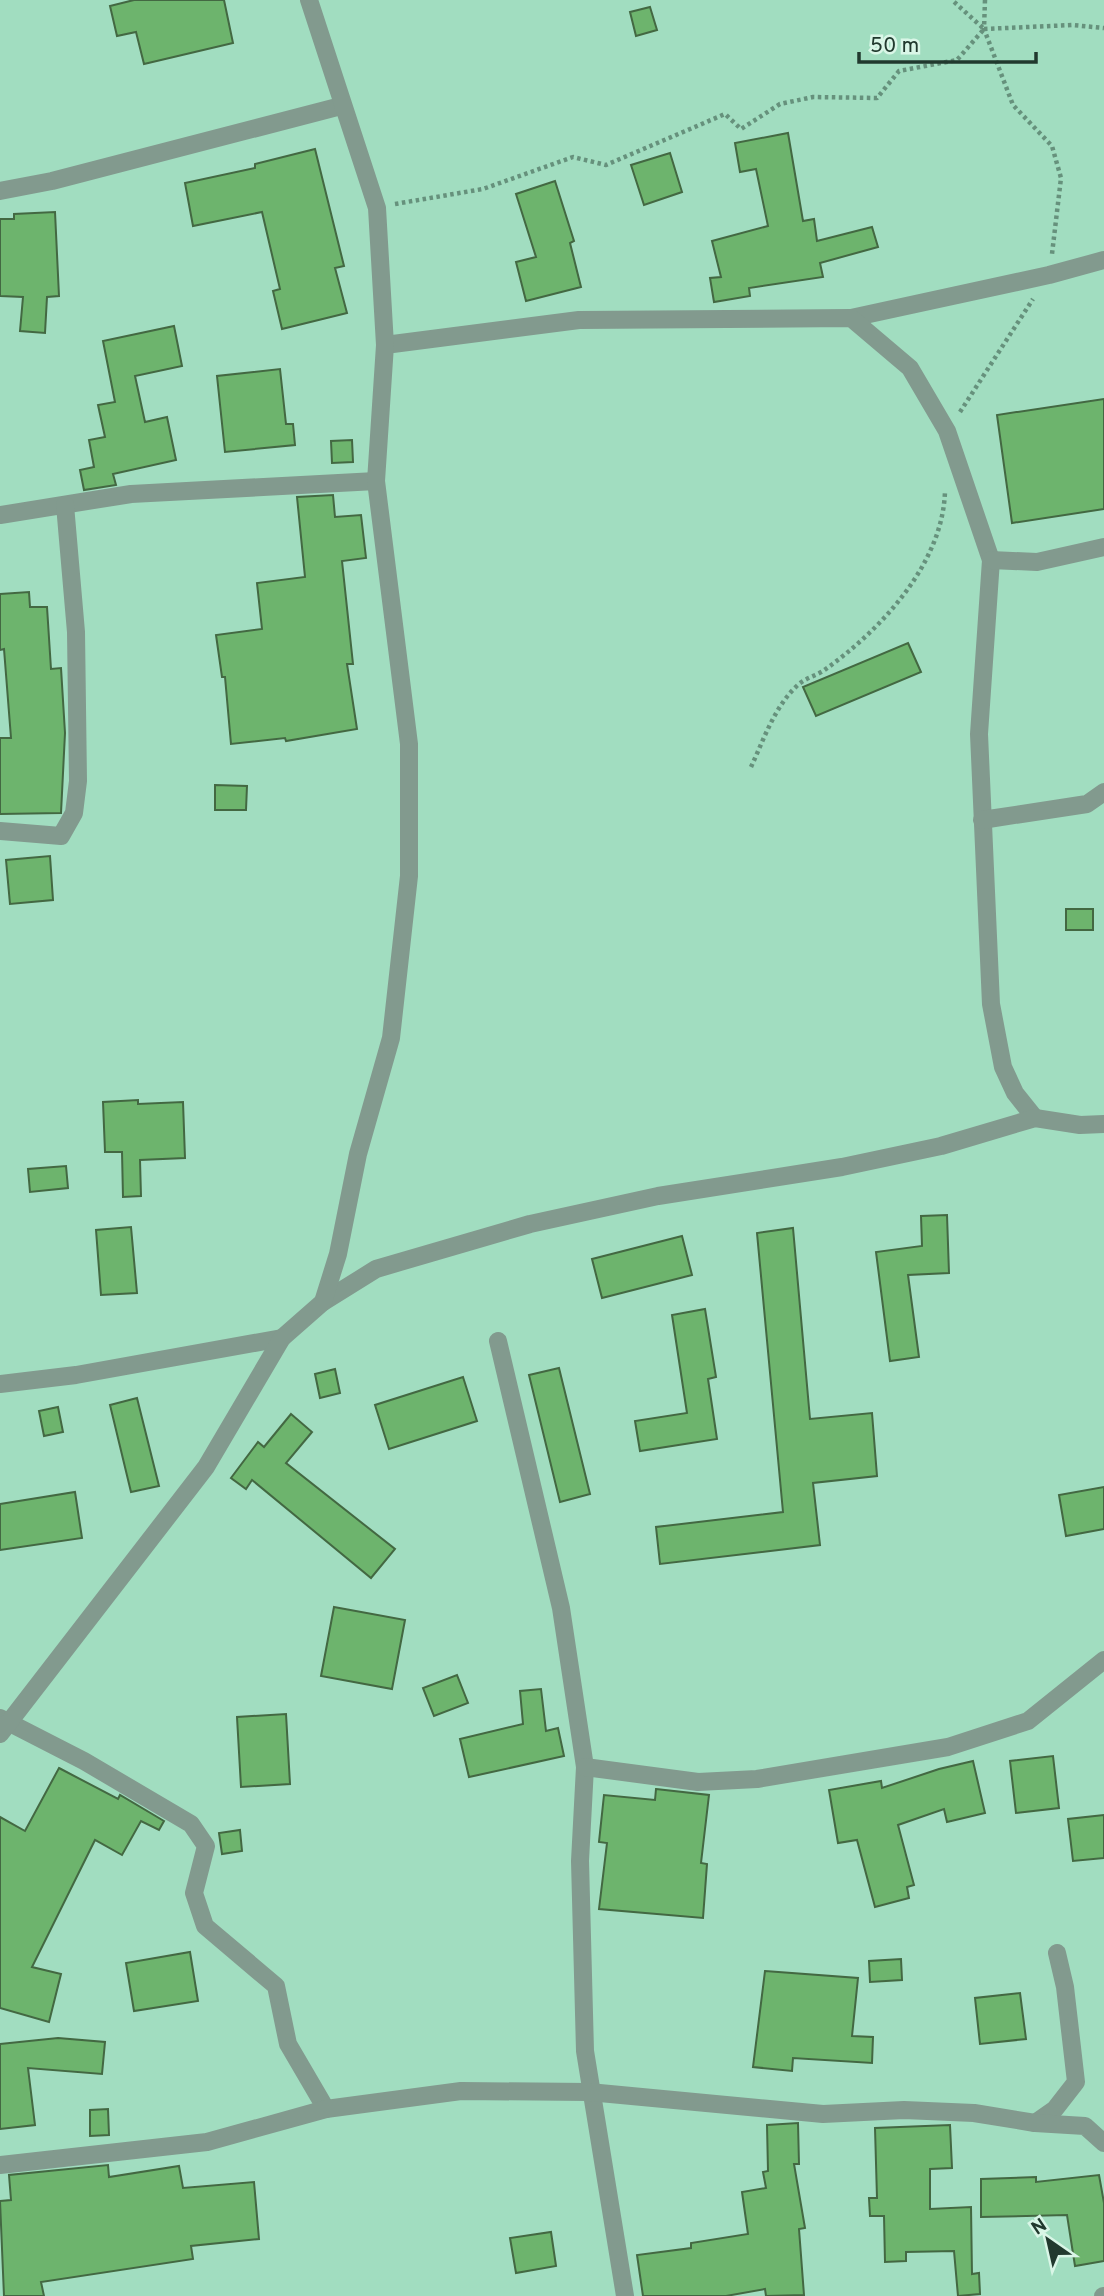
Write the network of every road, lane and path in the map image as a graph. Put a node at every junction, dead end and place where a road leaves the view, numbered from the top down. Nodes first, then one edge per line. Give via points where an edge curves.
1 (309, 0) edge
2 (952, 0) edge
3 (1104, 28) edge
4 (984, 29) junction
5 (341, 106) junction
6 (0, 191) edge
7 (377, 208) junction
8 (1104, 260) edge
9 (850, 318) junction
10 (386, 345) junction
11 (376, 481) junction
12 (65, 505) junction
13 (0, 515) edge
14 (1104, 547) edge
15 (991, 560) junction
16 (1104, 792) edge
17 (982, 820) junction
18 (0, 831) edge
19 (1035, 1118) junction
20 (1104, 1124) edge
21 (323, 1302) junction
22 (282, 1338) junction
23 (498, 1341) dead end
24 (0, 1384) edge
25 (1104, 1660) edge
26 (3, 1724) edge
27 (585, 1767) junction
28 (1057, 1953) dead end
29 (589, 2092) junction
30 (327, 2109) junction
31 (1035, 2123) junction
32 (1104, 2143) edge
33 (0, 2165) edge
34 (625, 2296) edge

1 - 5 street
2 - 4 path
3 - 4 path
4 - 7 path via 957,60 899,71 877,99 813,96 780,104 741,129 725,114 606,164 573,157 483,189
5 - 6 street
5 - 7 street
7 - 10 street
8 - 9 street
9 - 10 street via 579,320
9 - 15 street via 910,368 947,431
10 - 11 street
11 - 12 street via 131,494
11 - 21 street via 409,744 409,876 391,1038
12 - 13 street
12 - 18 street via 76,632 78,780 74,813 61,836
14 - 15 street via 1037,562
15 - 17 street via 979,734
16 - 17 street via 1087,804
17 - 19 street via 991,1004 1003,1067 1015,1093
19 - 20 street
19 - 21 street via 941,1146 842,1167 658,1196 530,1224 376,1269
21 - 22 street
22 - 24 street
22 - 26 street via 206,1467
23 - 27 street via 561,1608
25 - 27 street via 1028,1721 948,1747 757,1779 698,1782
26 - 30 street via 191,1824 206,1846 194,1893 205,1926 276,1986 288,2045
27 - 29 street via 580,1861
28 - 31 street via 1076,2082 1055,2109
29 - 30 street via 461,2091
29 - 31 street via 823,2114 974,2112
29 - 34 street
30 - 33 street via 207,2142
31 - 32 street via 1085,2126

